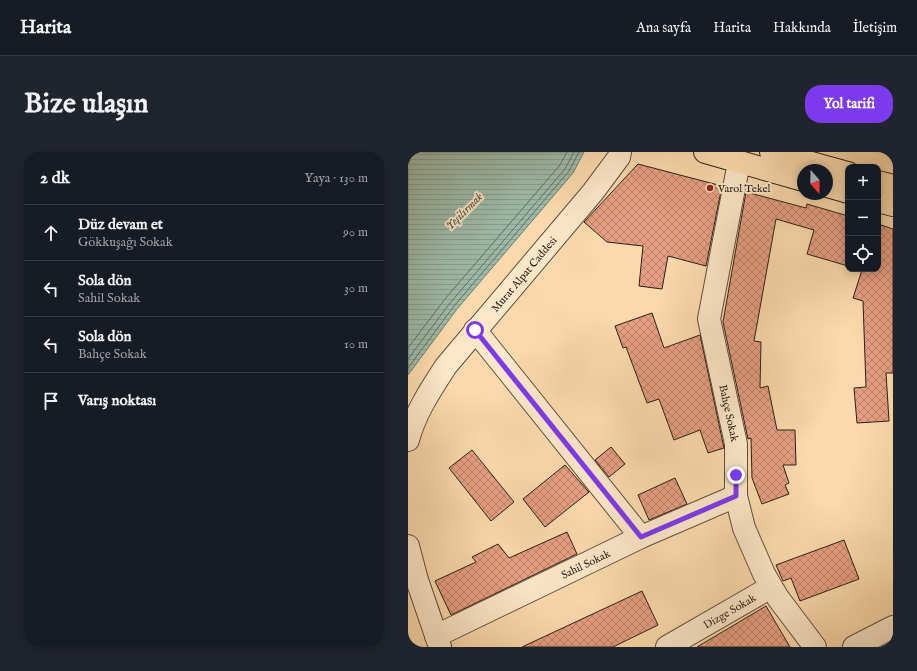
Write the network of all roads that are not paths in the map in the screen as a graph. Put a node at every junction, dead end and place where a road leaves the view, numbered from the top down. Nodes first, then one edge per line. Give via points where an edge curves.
1 (705, 152) edge
2 (771, 152) edge
3 (621, 154) edge
4 (738, 162) junction
5 (845, 172) edge
6 (797, 178) edge
7 (881, 183) edge
8 (893, 186) edge
9 (833, 188) edge
10 (845, 191) edge
11 (881, 202) edge
12 (893, 206) edge
13 (475, 330) junction
14 (408, 440) edge
15 (736, 496) junction
16 (641, 537) junction
17 (408, 546) edge
18 (771, 587) junction
19 (893, 627) edge
20 (438, 641) edge
21 (667, 647) edge
22 (814, 647) edge
23 (854, 647) edge

1 - 4 main road
2 - 5 main road
3 - 13 street, Murat Alpat Caddesi via 593,192
4 - 6 main road
4 - 15 street, Bahçe Sokak via 709,319 736,444
7 - 8 main road
9 - 10 main road
11 - 12 main road
13 - 14 street, Murat Alpat Caddesi via 446,366 427,396 411,427
13 - 16 street
15 - 16 street, Sahil Sokak
15 - 18 street, Bahçe Sokak via 744,528
16 - 20 street, Sahil Sokak
17 - 20 street
18 - 21 street, Dizge Sokak
18 - 22 street, Bahçe Sokak
19 - 23 street

